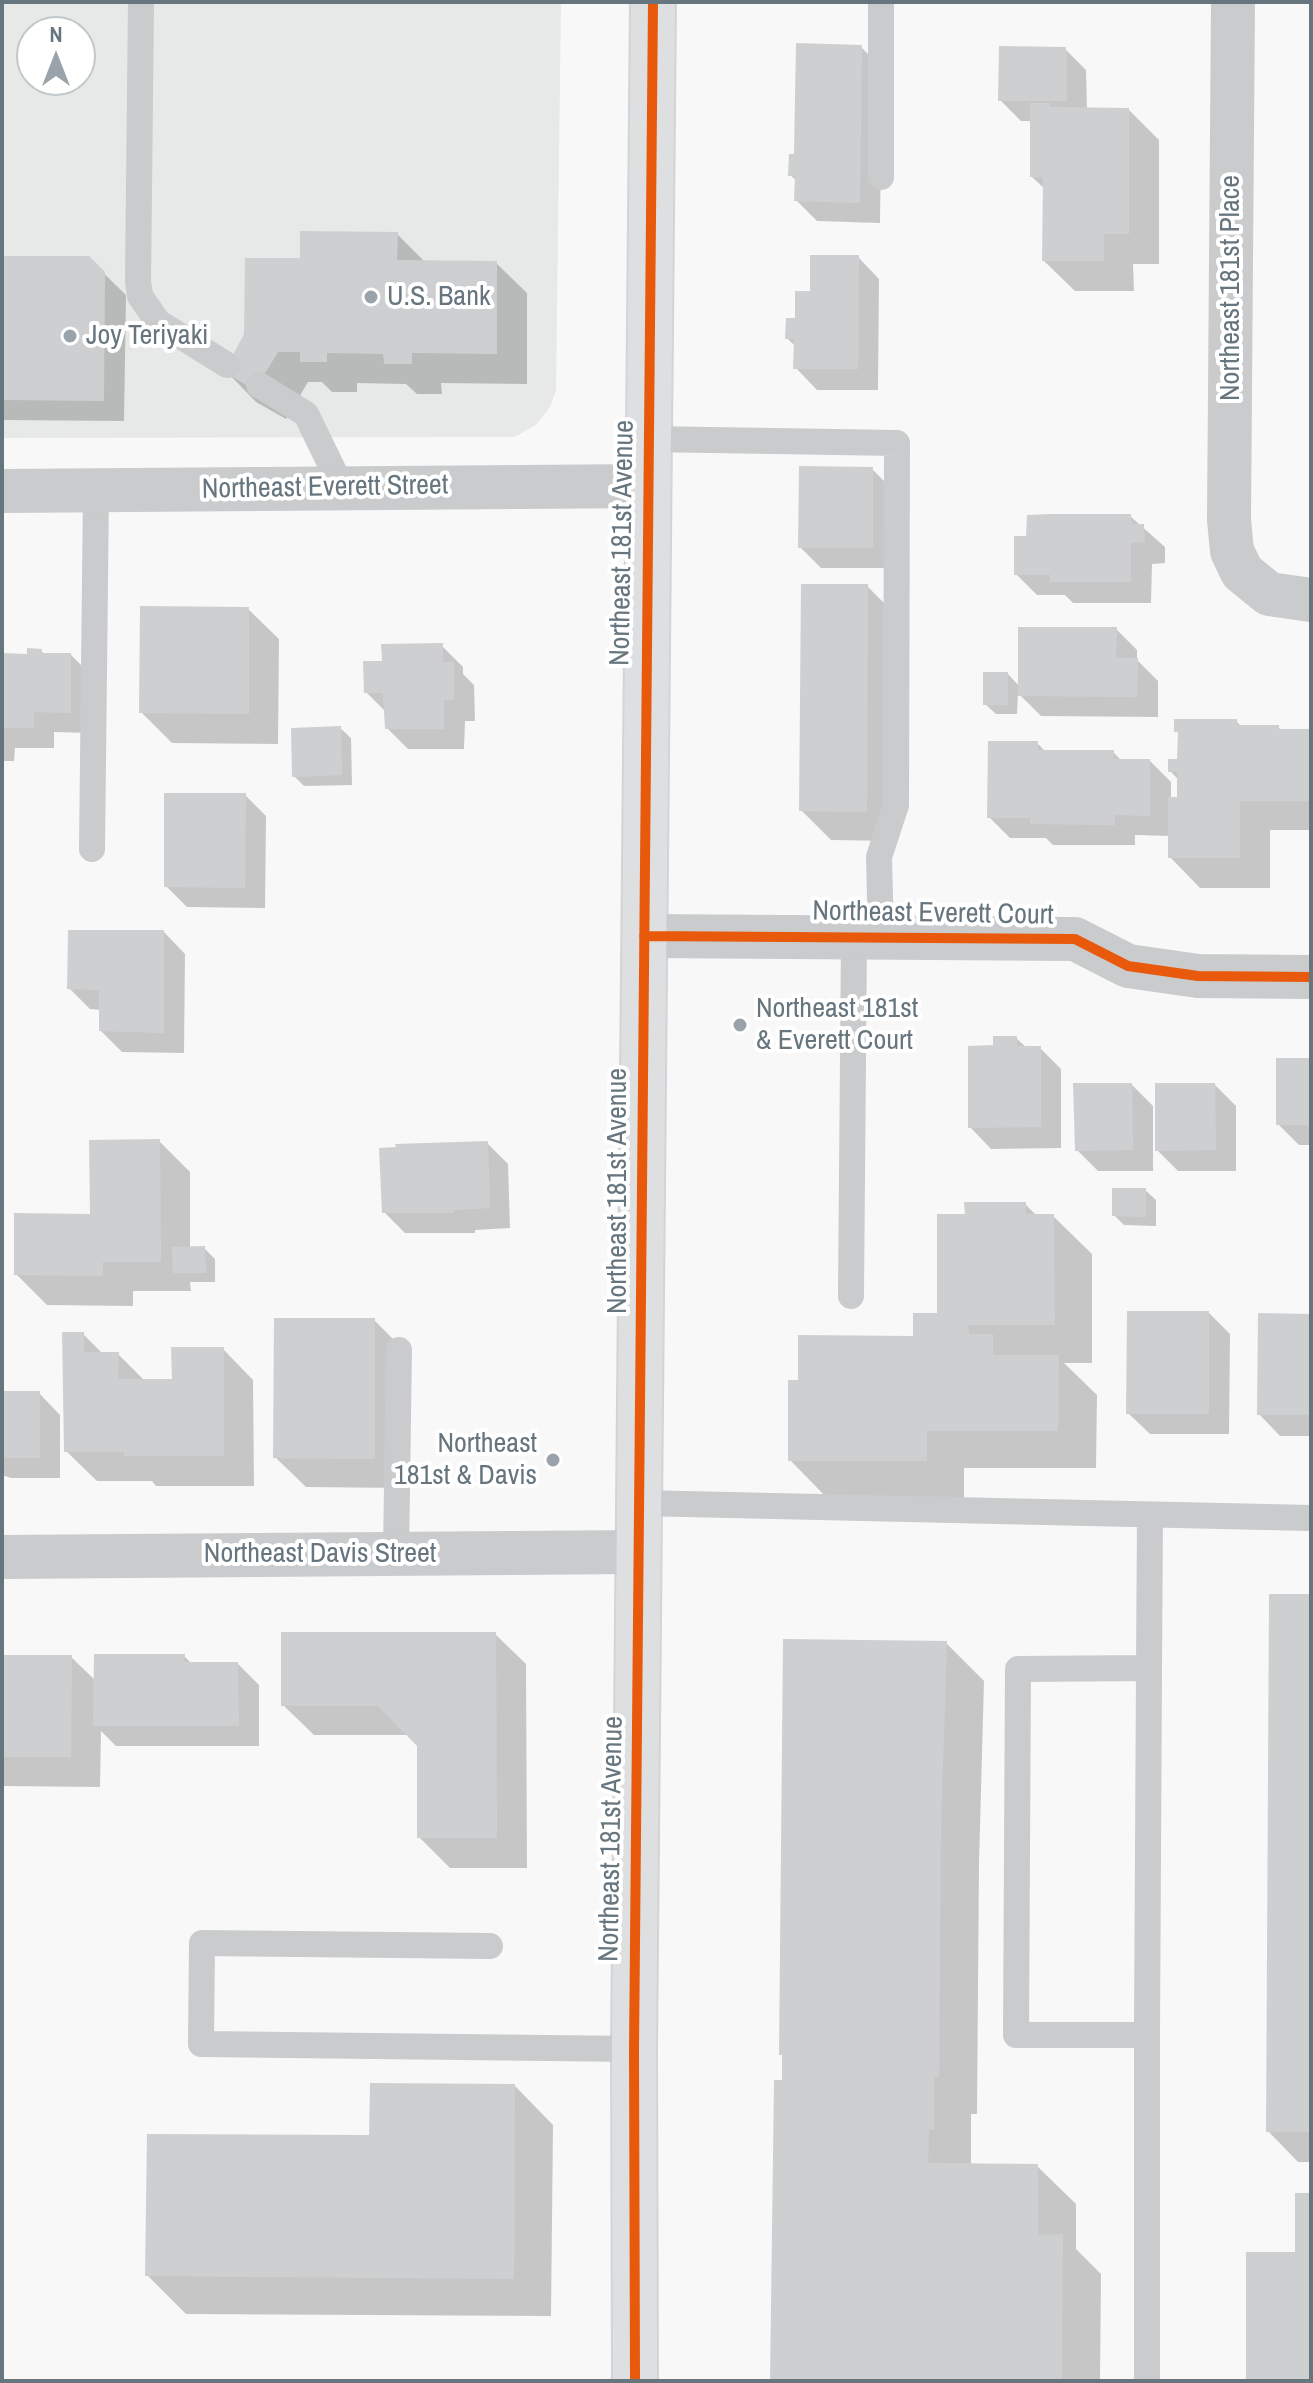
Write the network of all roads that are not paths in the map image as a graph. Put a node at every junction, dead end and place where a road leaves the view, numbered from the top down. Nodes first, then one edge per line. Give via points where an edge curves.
1 (141, 2) edge
2 (653, 2) edge
3 (881, 2) edge
4 (1233, 2) edge
5 (881, 177) dead end
6 (227, 365) dead end
7 (259, 385) dead end
8 (648, 439) junction
9 (648, 486) junction
10 (342, 488) junction
11 (2, 491) edge
12 (96, 491) junction
13 (1311, 600) edge
14 (92, 849) dead end
15 (644, 936) junction
16 (868, 936) junction
17 (1311, 977) edge
18 (851, 1296) dead end
19 (399, 1350) dead end
20 (639, 1503) junction
21 (1150, 1515) junction
22 (1311, 1518) edge
23 (639, 1552) junction
24 (396, 1554) junction
25 (2, 1557) edge
26 (1149, 1668) junction
27 (490, 1946) dead end
28 (1147, 2035) junction
29 (634, 2049) junction
30 (1147, 2378) edge
31 (635, 2381) edge

1 - 6 lane via 140,296 158,322
2 - 8 main road, Northeast 181st Avenue
3 - 5 lane
4 - 13 street, Northeast 181st Place via 1232,551 1242,572 1269,594
7 - 10 lane via 306,414
8 - 9 main road, Northeast 181st Avenue
8 - 16 lane via 897,443 896,805 879,857
9 - 10 street, Northeast Everett Street
9 - 15 main road, Northeast 181st Avenue
10 - 12 street, Northeast Everett Street
11 - 12 street, Northeast Everett Street
12 - 14 lane
15 - 16 street, Northeast Everett Court
15 - 20 main road, Northeast 181st Avenue
16 - 17 street, Northeast Everett Court via 1075,939 1128,966 1198,976
16 - 18 lane
19 - 24 lane
20 - 21 lane
20 - 23 main road, Northeast 181st Avenue
21 - 22 lane
21 - 26 lane
23 - 24 street, Northeast Davis Street
23 - 29 main road, Northeast 181st Avenue
24 - 25 street, Northeast Davis Street
26 - 28 lane
26 - 28 lane via 1018,1669 1017,1828 1016,2035
27 - 29 lane via 202,1943 201,2044
28 - 30 lane
29 - 31 main road, Northeast 181st Avenue

